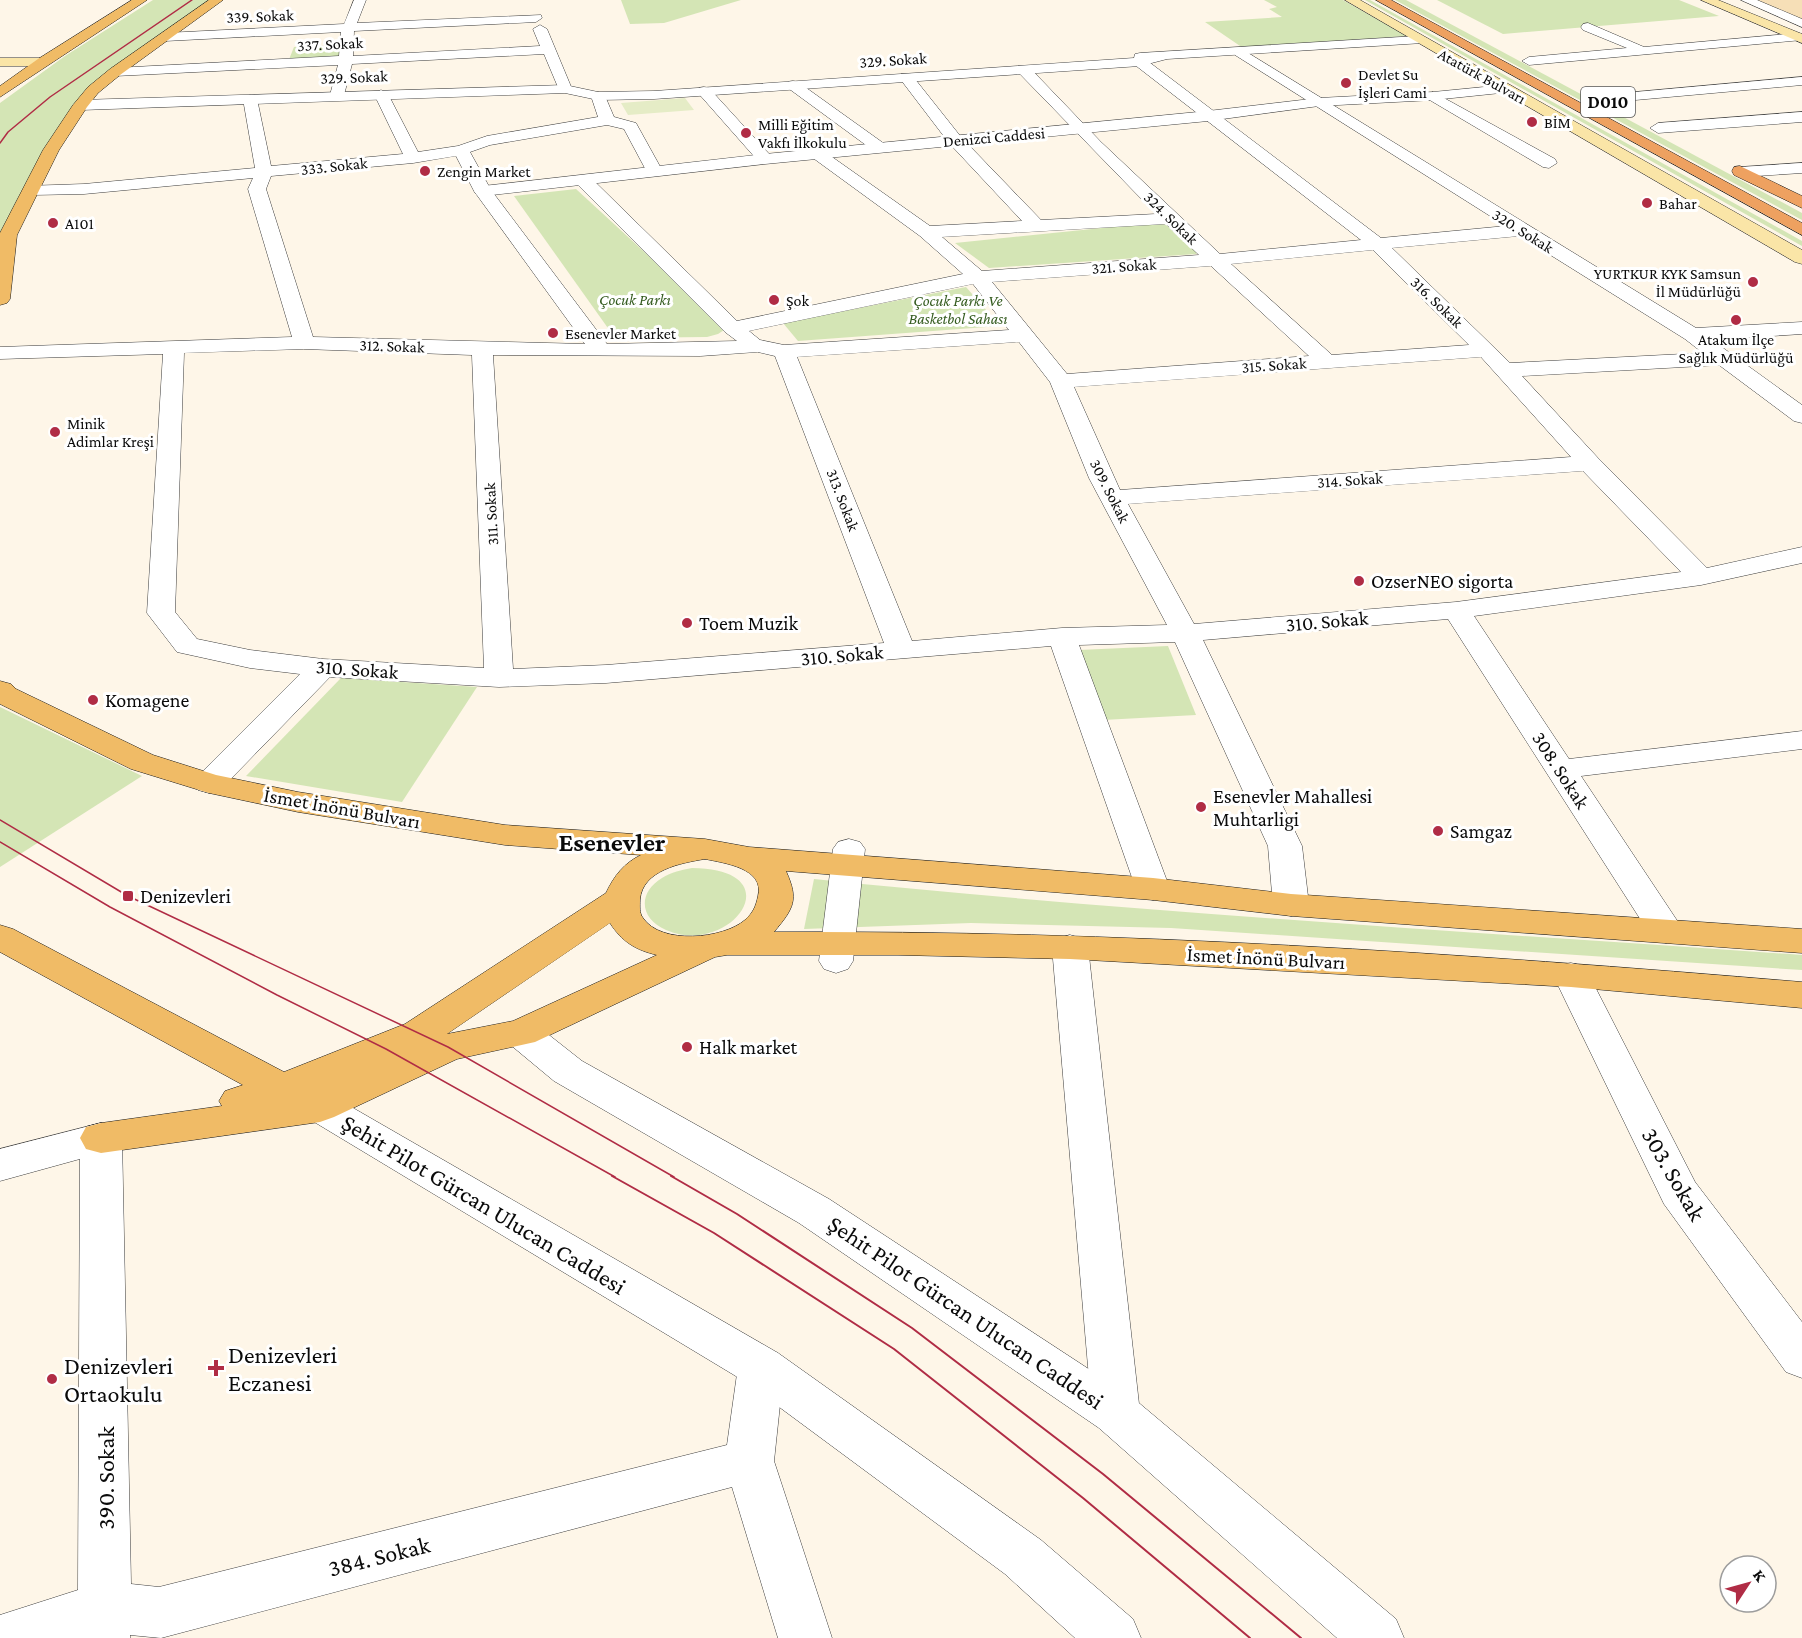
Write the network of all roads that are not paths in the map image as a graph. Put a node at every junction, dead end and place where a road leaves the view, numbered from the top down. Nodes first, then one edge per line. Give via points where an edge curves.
1 (141, 0) edge
2 (217, 0) edge
3 (360, 0) edge
4 (528, 0) edge
5 (1351, 0) edge
6 (1382, 0) edge
7 (1707, 0) edge
8 (1747, 0) edge
9 (536, 18) junction
10 (1588, 27) dead end
11 (348, 29) junction
12 (1800, 33) edge
13 (165, 37) junction
14 (1418, 40) junction
15 (547, 50) junction
16 (1643, 50) junction
17 (1240, 52) junction
18 (1162, 57) junction
19 (1524, 58) joint
20 (0, 62) edge
21 (43, 62) junction
22 (346, 62) junction
23 (1140, 62) junction
24 (1676, 64) dead end
25 (1023, 69) junction
26 (115, 72) junction
27 (1556, 74) dead end
28 (906, 77) junction
29 (1709, 78) dead end
30 (1802, 81) edge
31 (793, 85) junction
32 (1731, 87) junction
33 (565, 89) junction
34 (1505, 89) junction
35 (704, 91) junction
36 (0, 93) edge
37 (381, 94) junction
38 (627, 94) junction
39 (337, 95) junction
40 (598, 96) junction
41 (1433, 96) junction
42 (1598, 96) joint
43 (249, 99) junction
44 (1318, 102) junction
45 (81, 105) junction
46 (1630, 113) dead end
47 (1208, 116) junction
48 (1802, 117) edge
49 (607, 120) junction
50 (1654, 125) joint
51 (1078, 129) junction
52 (1679, 139) dead end
53 (955, 140) junction
54 (880, 148) junction
55 (461, 150) junction
56 (819, 155) junction
57 (413, 158) junction
58 (765, 159) junction
59 (1549, 163) dead end
60 (1802, 168) edge
61 (1736, 169) joint
62 (654, 170) junction
63 (264, 173) junction
64 (583, 180) junction
65 (32, 190) junction
66 (483, 191) junction
67 (1802, 203) edge
68 (1171, 218) junction
69 (1037, 226) junction
70 (1521, 230) junction
71 (1802, 230) edge
72 (926, 232) junction
73 (1376, 243) junction
74 (1802, 258) edge
75 (1215, 260) junction
76 (978, 277) junction
77 (0, 299) edge
78 (732, 328) junction
79 (1802, 328) edge
80 (1026, 334) junction
81 (1692, 335) junction
82 (304, 343) junction
83 (174, 346) junction
84 (758, 346) junction
85 (482, 349) junction
86 (601, 350) junction
87 (1486, 350) junction
88 (784, 351) junction
89 (0, 353) edge
90 (1725, 358) junction
91 (1326, 361) junction
92 (1503, 370) junction
93 (1061, 381) junction
94 (1802, 416) edge
95 (1589, 463) junction
96 (1112, 498) junction
97 (1802, 555) edge
98 (1701, 577) junction
99 (1456, 609) junction
100 (1185, 633) junction
101 (1062, 637) junction
102 (902, 650) junction
103 (323, 668) junction
104 (499, 678) junction
105 (0, 690) edge
106 (1802, 740) edge
107 (1561, 769) junction
108 (209, 783) junction
109 (705, 849) junction
110 (747, 857) junction
111 (849, 857) junction
112 (1152, 889) junction
113 (621, 899) junction
114 (1291, 905) junction
115 (1666, 931) junction
116 (0, 937) edge
117 (1802, 941) edge
118 (715, 946) junction
119 (1070, 947) junction
120 (837, 952) junction
121 (1570, 975) junction
122 (1802, 995) edge
123 (521, 1033) junction
124 (301, 1098) junction
125 (101, 1138) junction
126 (0, 1165) edge
127 (1802, 1359) edge
128 (761, 1367) junction
129 (1116, 1413) junction
130 (749, 1461) junction
131 (103, 1622) edge
132 (9, 1638) edge
133 (805, 1638) edge
134 (1114, 1638) edge
135 (1377, 1638) edge

1 - 21 main road
2 - 13 main road
3 - 11 street
4 - 9 street
5 - 14 main road, Atatürk Bulvarı
6 - 71 highway, Atatürk Bulvarı / D010
7 - 12 main road
8 - 12 street
9 - 11 street, 339. Sokak
9 - 15 street
10 - 16 street
11 - 13 street, 339. Sokak
11 - 22 street
12 - 16 street
13 - 26 main road
14 - 17 street, 329. Sokak
14 - 34 main road, Atatürk Bulvarı
15 - 22 street, 337. Sokak
15 - 33 street
16 - 19 street
16 - 24 street
17 - 18 street, 329. Sokak
17 - 44 street, 320. Sokak
18 - 23 street, 329. Sokak
18 - 38 street, 329. Sokak via 675,87
19 - 27 highway, Atatürk Bulvarı / D010
20 - 21 main road
21 - 36 main road
22 - 26 street, 337. Sokak
22 - 39 street
23 - 25 street, 329. Sokak
23 - 47 street, 316. Sokak
25 - 28 street, 329. Sokak
25 - 51 street, 324. Sokak
26 - 45 main road
28 - 31 street, 329. Sokak
28 - 53 street
29 - 32 street
30 - 32 street
31 - 35 street, 329. Sokak
31 - 54 street
32 - 42 street
33 - 37 street, 329. Sokak
33 - 40 street, 329. Sokak
34 - 41 street, Denizci Caddesi
34 - 74 main road, Atatürk Bulvarı
35 - 38 street, 329. Sokak
35 - 58 street
37 - 39 street, 329. Sokak
37 - 57 street
38 - 40 street, 329. Sokak
39 - 43 street, 329. Sokak
40 - 49 street
41 - 44 street, Denizci Caddesi
41 - 59 street
42 - 46 highway, D010
43 - 45 street, 329. Sokak
43 - 63 street
44 - 47 street, Denizci Caddesi
44 - 70 street, 320. Sokak
45 - 65 main road via 51,150
47 - 51 street, Denizci Caddesi
47 - 73 street, 316. Sokak
48 - 50 street
49 - 55 street, 333. Sokak via 487,141
49 - 62 street via 630,126
50 - 52 highway, D010
51 - 53 street, Denizci Caddesi
51 - 68 street, 324. Sokak
53 - 54 street, Denizci Caddesi
53 - 69 street
54 - 56 street, Denizci Caddesi
55 - 57 street, 333. Sokak
55 - 66 street
56 - 58 street, Denizci Caddesi
56 - 72 street, 309. Sokak
57 - 63 street, 333. Sokak
58 - 62 street, Denizci Caddesi
60 - 61 street
61 - 67 highway
62 - 64 street, Denizci Caddesi
63 - 65 street, 333. Sokak
63 - 82 street via 257,189
64 - 66 street, Denizci Caddesi
64 - 78 street
65 - 77 main road via 8,235
66 - 86 street
68 - 69 street
68 - 75 street, 324. Sokak
69 - 72 street
70 - 73 street, 321. Sokak
70 - 81 street, 320. Sokak
72 - 76 street, 309. Sokak
73 - 75 street, 321. Sokak
73 - 87 street, 316. Sokak
75 - 76 street, 321. Sokak
75 - 91 street, 324. Sokak
76 - 78 street, 321. Sokak
76 - 80 street, 309. Sokak
78 - 84 street
79 - 81 street
80 - 88 street, 312. Sokak
80 - 93 street, 309. Sokak
81 - 90 street, 320. Sokak
82 - 83 street, 312. Sokak
82 - 85 street, 312. Sokak
83 - 89 street, 312. Sokak
83 - 103 street, 310. Sokak via 161,613 187,646
84 - 86 street, 312. Sokak
84 - 88 street, 312. Sokak
85 - 86 street, 312. Sokak
85 - 104 street, 311. Sokak
87 - 91 street, 315. Sokak
87 - 92 street, 316. Sokak
88 - 102 street, 313. Sokak
90 - 92 street
90 - 94 street, 320. Sokak
91 - 93 street, 315. Sokak
92 - 95 street, 316. Sokak
93 - 96 street, 309. Sokak
95 - 96 street, 314. Sokak
95 - 98 street, 316. Sokak
96 - 100 street, 309. Sokak
97 - 98 street, 310. Sokak
98 - 99 street, 310. Sokak
99 - 100 street, 310. Sokak
99 - 107 street, 308. Sokak
100 - 101 street, 310. Sokak
100 - 114 street, 309. Sokak via 1285,846
101 - 102 street, 310. Sokak
101 - 112 street
102 - 104 street, 310. Sokak via 606,674
103 - 104 street, 310. Sokak
103 - 108 street
105 - 108 main road, İsmet İnönü Bulvarı via 142,762
106 - 107 street
107 - 115 street, 308. Sokak
108 - 109 main road, İsmet İnönü Bulvarı via 298,802 505,835
109 - 110 main road
109 - 113 main road via 675,853 649,864 630,880
110 - 111 main road
110 - 118 main road via 763,866 774,879 778,893 776,908 758,929
111 - 112 main road
111 - 120 street
112 - 114 main road
113 - 118 main road via 623,915 633,930 651,942 675,948
113 - 124 main road via 419,1034
114 - 115 main road
115 - 117 main road
116 - 124 main road
118 - 120 main road, İsmet İnönü Bulvarı
118 - 123 main road
119 - 120 main road, İsmet İnönü Bulvarı
119 - 121 main road, İsmet İnönü Bulvarı
119 - 129 street
121 - 122 main road, İsmet İnönü Bulvarı
121 - 127 street, 303. Sokak via 1679,1192
123 - 124 main road via 448,1047
123 - 129 street, Şehit Pilot Gürcan Ulucan Caddesi via 568,1071 814,1211
124 - 125 main road
124 - 128 street, Şehit Pilot Gürcan Ulucan Caddesi
125 - 126 street
125 - 131 street, 390. Sokak
128 - 130 street
128 - 134 street, Şehit Pilot Gürcan Ulucan Caddesi via 1023,1557
129 - 135 street, Şehit Pilot Gürcan Ulucan Caddesi
130 - 131 street, 384. Sokak via 159,1613
130 - 133 street
131 - 132 street, 384. Sokak

